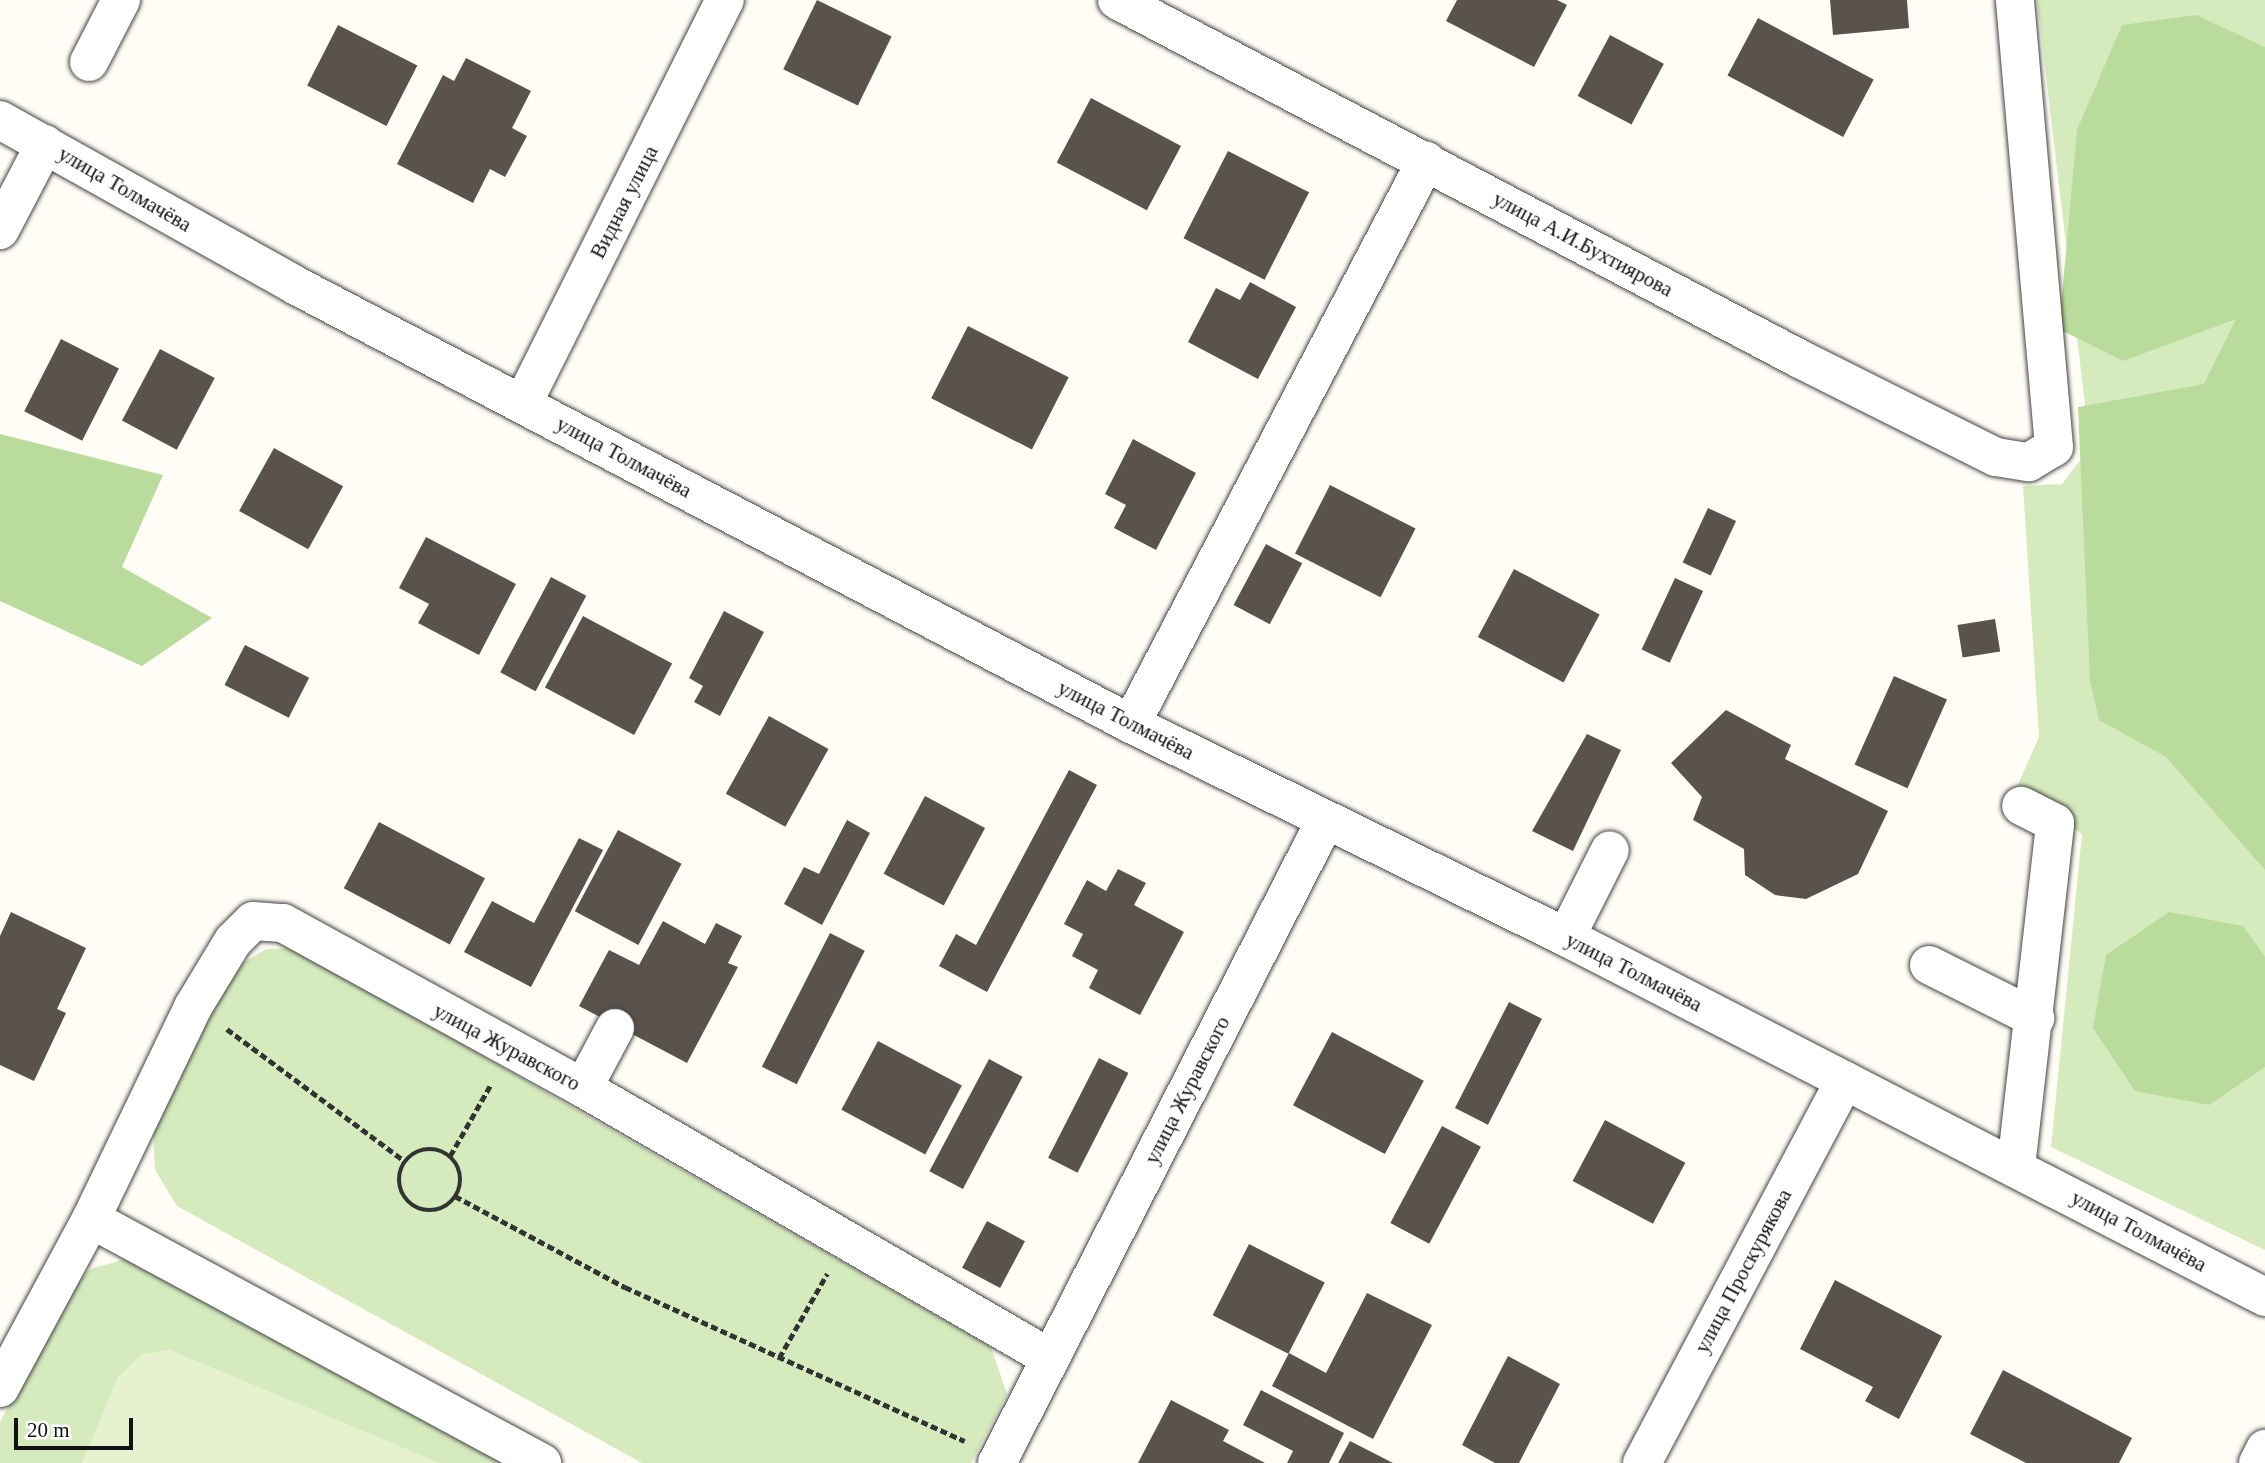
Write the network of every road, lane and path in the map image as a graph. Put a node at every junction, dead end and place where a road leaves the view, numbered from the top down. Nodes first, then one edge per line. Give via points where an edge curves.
1 (121, 0) edge
2 (725, 0) edge
3 (1117, 0) edge
4 (2015, 0) edge
5 (89, 62) dead end
6 (0, 120) edge
7 (45, 144) junction
8 (1426, 161) junction
9 (0, 230) edge
10 (523, 403) junction
11 (1131, 724) junction
12 (2021, 806) dead end
13 (1325, 821) junction
14 (1610, 850) dead end
15 (1566, 937) junction
16 (1929, 965) dead end
17 (193, 1007) junction
18 (2035, 1018) junction
19 (615, 1028) dead end
20 (510, 1050) junction
21 (1845, 1080) junction
22 (583, 1088) junction
23 (450, 1156) junction
24 (406, 1163) junction
25 (2016, 1167) junction
26 (455, 1196) junction
27 (91, 1219) junction
28 (845, 1244) junction
29 (2265, 1297) edge
30 (779, 1358) junction
31 (1050, 1358) junction
32 (0, 1388) edge
33 (2265, 1449) edge
34 (999, 1460) edge
35 (542, 1463) edge
36 (1642, 1463) edge
37 (2258, 1463) edge

1 - 5 street
2 - 10 street, Видная улица
3 - 8 street, улица А.И.Бухтиярова
4 - 8 street, улица А.И.Бухтиярова via 2054,447 2029,462 1996,457
6 - 7 street, улица Толмачёва
7 - 9 street
7 - 10 street, улица Толмачёва
8 - 11 street
10 - 11 street, улица Толмачёва
11 - 13 street, улица Толмачёва
12 - 18 street via 2055,823
13 - 15 street, улица Толмачёва
13 - 31 street, улица Журавского
14 - 15 street
15 - 21 street, улица Толмачёва
16 - 18 street
17 - 20 street, улица Журавского via 233,940 253,921 282,923
17 - 24 path
17 - 27 street, улица Журавского
18 - 25 street
19 - 22 street
20 - 22 street, улица Журавского
20 - 23 path
21 - 25 street, улица Толмачёва
21 - 36 street, улица Проскурякова
22 - 28 street, улица Журавского
23 - 24 path via 425,1148
23 - 26 path via 462,1173
24 - 26 path via 399,1186 412,1206 436,1211
25 - 29 street, улица Толмачёва
26 - 30 path via 625,1287
27 - 32 street, улица Журавского
27 - 35 street
28 - 30 path
28 - 31 street, улица Журавского
30 - 34 path
31 - 34 street, улица Журавского
33 - 37 street

